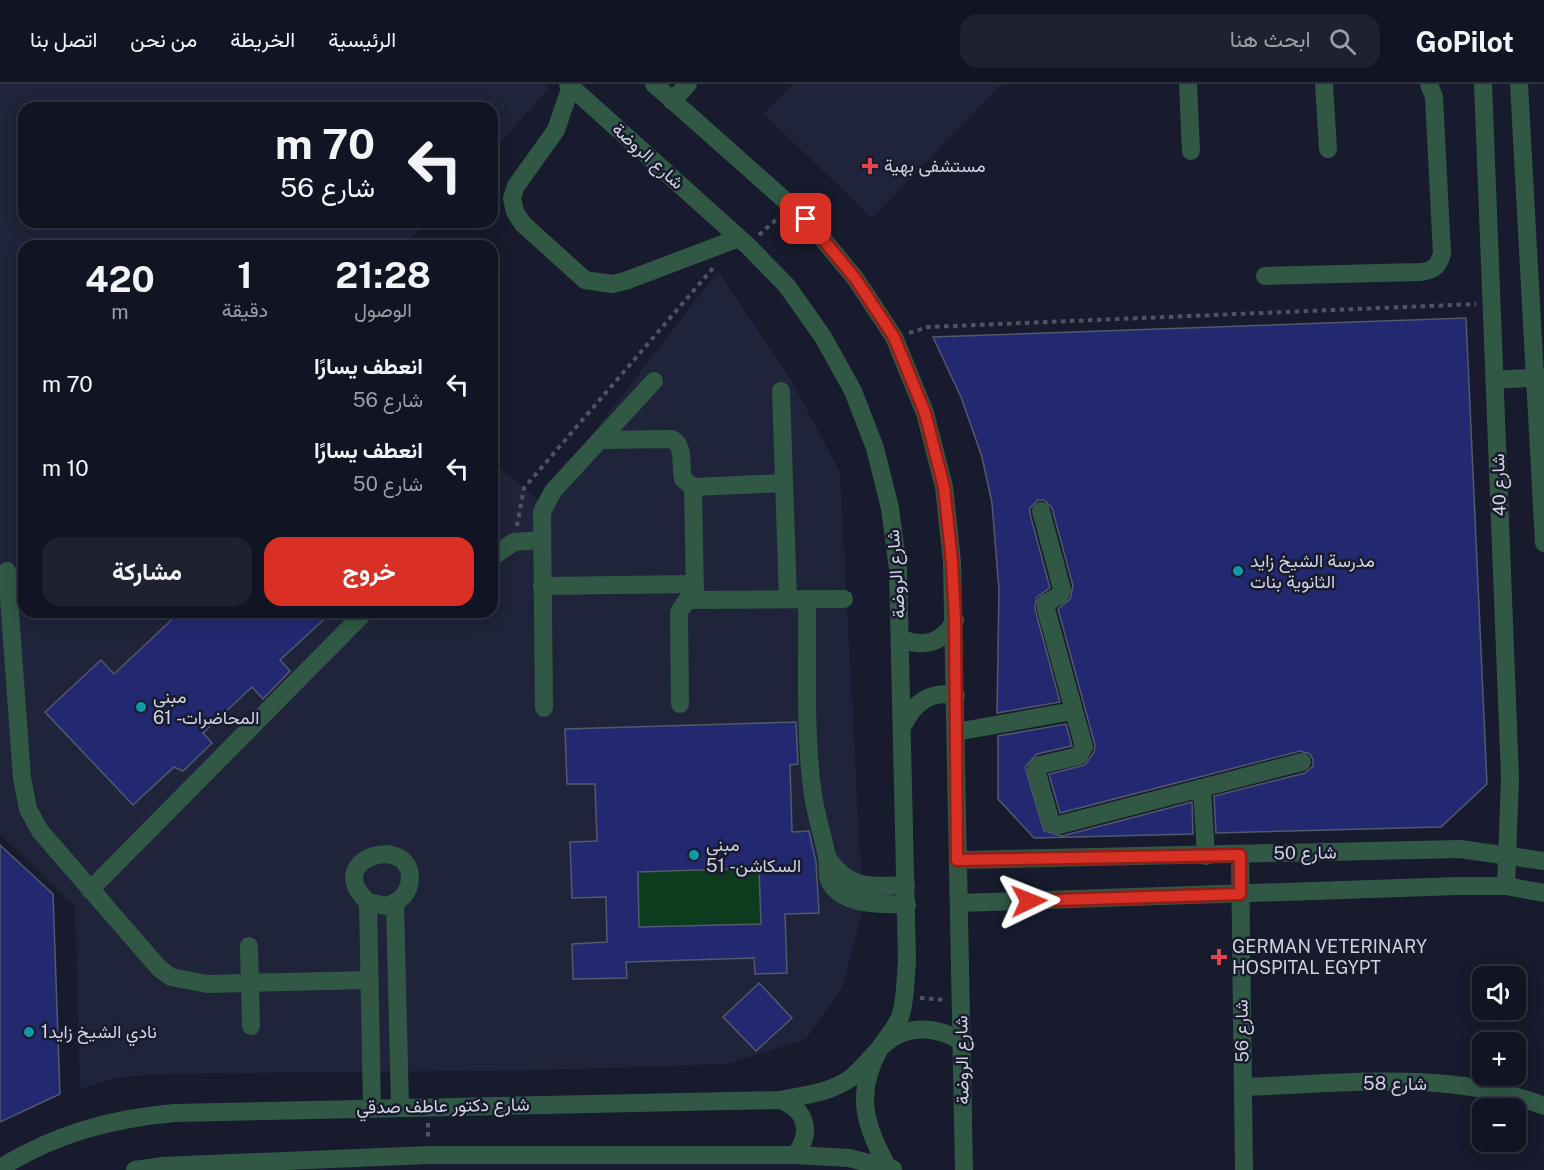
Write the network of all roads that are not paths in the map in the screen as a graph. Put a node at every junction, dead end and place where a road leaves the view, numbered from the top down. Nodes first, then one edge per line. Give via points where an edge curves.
1 (654, 84) edge
2 (688, 84) edge
3 (1188, 84) edge
4 (1324, 84) edge
5 (1429, 84) edge
6 (1483, 84) edge
7 (1519, 84) edge
8 (570, 85) edge
9 (672, 101) junction
10 (1328, 149) dead end
11 (1191, 151) dead end
12 (743, 242) junction
13 (1264, 276) dead end
14 (1540, 377) edge
15 (1495, 380) junction
16 (654, 381) dead end
17 (781, 391) dead end
18 (600, 440) junction
19 (784, 483) junction
20 (693, 487) junction
21 (1041, 511) dead end
22 (541, 540) junction
23 (1544, 543) edge
24 (498, 553) edge
25 (10, 571) edge
26 (542, 586) junction
27 (695, 591) junction
28 (788, 599) junction
29 (807, 599) junction
30 (844, 599) dead end
31 (360, 618) edge
32 (955, 620) junction
33 (900, 638) junction
34 (956, 696) junction
35 (680, 704) dead end
36 (544, 708) dead end
37 (1073, 711) junction
38 (904, 724) junction
39 (956, 732) junction
40 (1302, 762) dead end
41 (1202, 788) junction
42 (1240, 855) junction
43 (1206, 856) junction
44 (1509, 856) junction
45 (828, 858) junction
46 (957, 860) junction
47 (1544, 861) edge
48 (906, 885) junction
49 (1506, 886) junction
50 (90, 890) junction
51 (1544, 893) edge
52 (1240, 894) junction
53 (368, 902) junction
54 (395, 903) junction
55 (959, 903) junction
56 (907, 905) junction
57 (249, 946) dead end
58 (369, 980) junction
59 (250, 983) junction
60 (251, 1026) dead end
61 (961, 1041) junction
62 (880, 1048) junction
63 (1243, 1087) junction
64 (780, 1100) junction
65 (1544, 1106) edge
66 (400, 1107) junction
67 (372, 1108) junction
68 (795, 1155) junction
69 (454, 1163) edge
70 (484, 1163) edge
71 (964, 1164) edge
72 (0, 1168) edge
73 (890, 1169) edge
74 (135, 1170) edge
75 (948, 1170) edge
76 (1244, 1170) edge

1 - 9 street, شارع الروضة
2 - 9 street
3 - 11 street
4 - 10 street
5 - 13 street via 1434,97 1442,254 1439,265 1419,272
6 - 15 street, شارع 40
7 - 14 street
8 - 12 street, شارع الروضة
8 - 12 street via 556,130 516,186 512,198 523,224 585,280 612,284
9 - 32 street, شارع الروضة via 806,219 855,278 894,337 925,413 944,487
12 - 33 street, شارع الروضة via 787,286 823,337 852,391 875,448 890,508 898,569
14 - 15 street
14 - 23 street
15 - 44 street, شارع 40 via 1510,778
16 - 18 street
17 - 19 street
18 - 20 street via 678,442 683,479
18 - 22 street via 545,502
19 - 20 street
19 - 28 street
20 - 27 street
21 - 37 street via 1062,589 1060,595 1046,603 1046,609
22 - 24 street via 514,542
22 - 26 street
25 - 50 street via 22,778 28,809 40,831
26 - 27 street
26 - 36 street
27 - 28 street
27 - 35 street via 679,612
28 - 29 street
29 - 30 street
29 - 45 street via 810,771
31 - 50 street
32 - 33 street via 949,632 926,645
32 - 34 street, شارع الروضة
33 - 38 street, شارع الروضة
34 - 38 street via 925,698
34 - 39 street, شارع الروضة
37 - 39 street
37 - 41 street via 1082,754 1036,769 1055,825
38 - 48 street, شارع الروضة
39 - 46 street, شارع الروضة
40 - 41 street
41 - 43 street
42 - 43 street, شارع 50
42 - 44 street, شارع 50 via 1460,849
42 - 52 street, شارع 56
43 - 46 street, شارع 50
44 - 47 street, شارع 50
44 - 49 street, شارع 40
45 - 48 street via 839,873 860,886
45 - 56 street via 828,877 834,888 846,896 861,902
46 - 55 street, شارع الروضة
48 - 56 street, شارع الروضة
49 - 51 street
49 - 52 street
50 - 59 street via 171,977 207,984
52 - 55 street
52 - 63 street, شارع 56
53 - 54 street via 377,906
53 - 54 street via 355,884 356,872 371,855 383,853 394,855 408,873 409,885
53 - 58 street
54 - 66 street
55 - 61 street, شارع الروضة
56 - 62 street, شارع الروضة via 904,998 900,1016
57 - 59 street
58 - 59 street
58 - 67 street
59 - 60 street
61 - 62 street via 928,1028 894,1036
61 - 71 street, شارع الروضة
62 - 64 street, شارع دكتور عاطف صدقي via 850,1078 831,1089
62 - 73 street, شارع الروضة via 871,1066 865,1108 868,1129
63 - 65 street, شارع 58 via 1416,1082 1485,1088
63 - 76 street, شارع 56
64 - 66 street, شارع دكتور عاطف صدقي
64 - 68 street via 800,1111 805,1122 803,1145
66 - 67 street, شارع دكتور عاطف صدقي
67 - 72 street, شارع دكتور عاطف صدقي via 135,1116 60,1136
68 - 70 street
68 - 73 street via 839,1157
69 - 70 street
69 - 74 street via 429,1155
71 - 75 street

